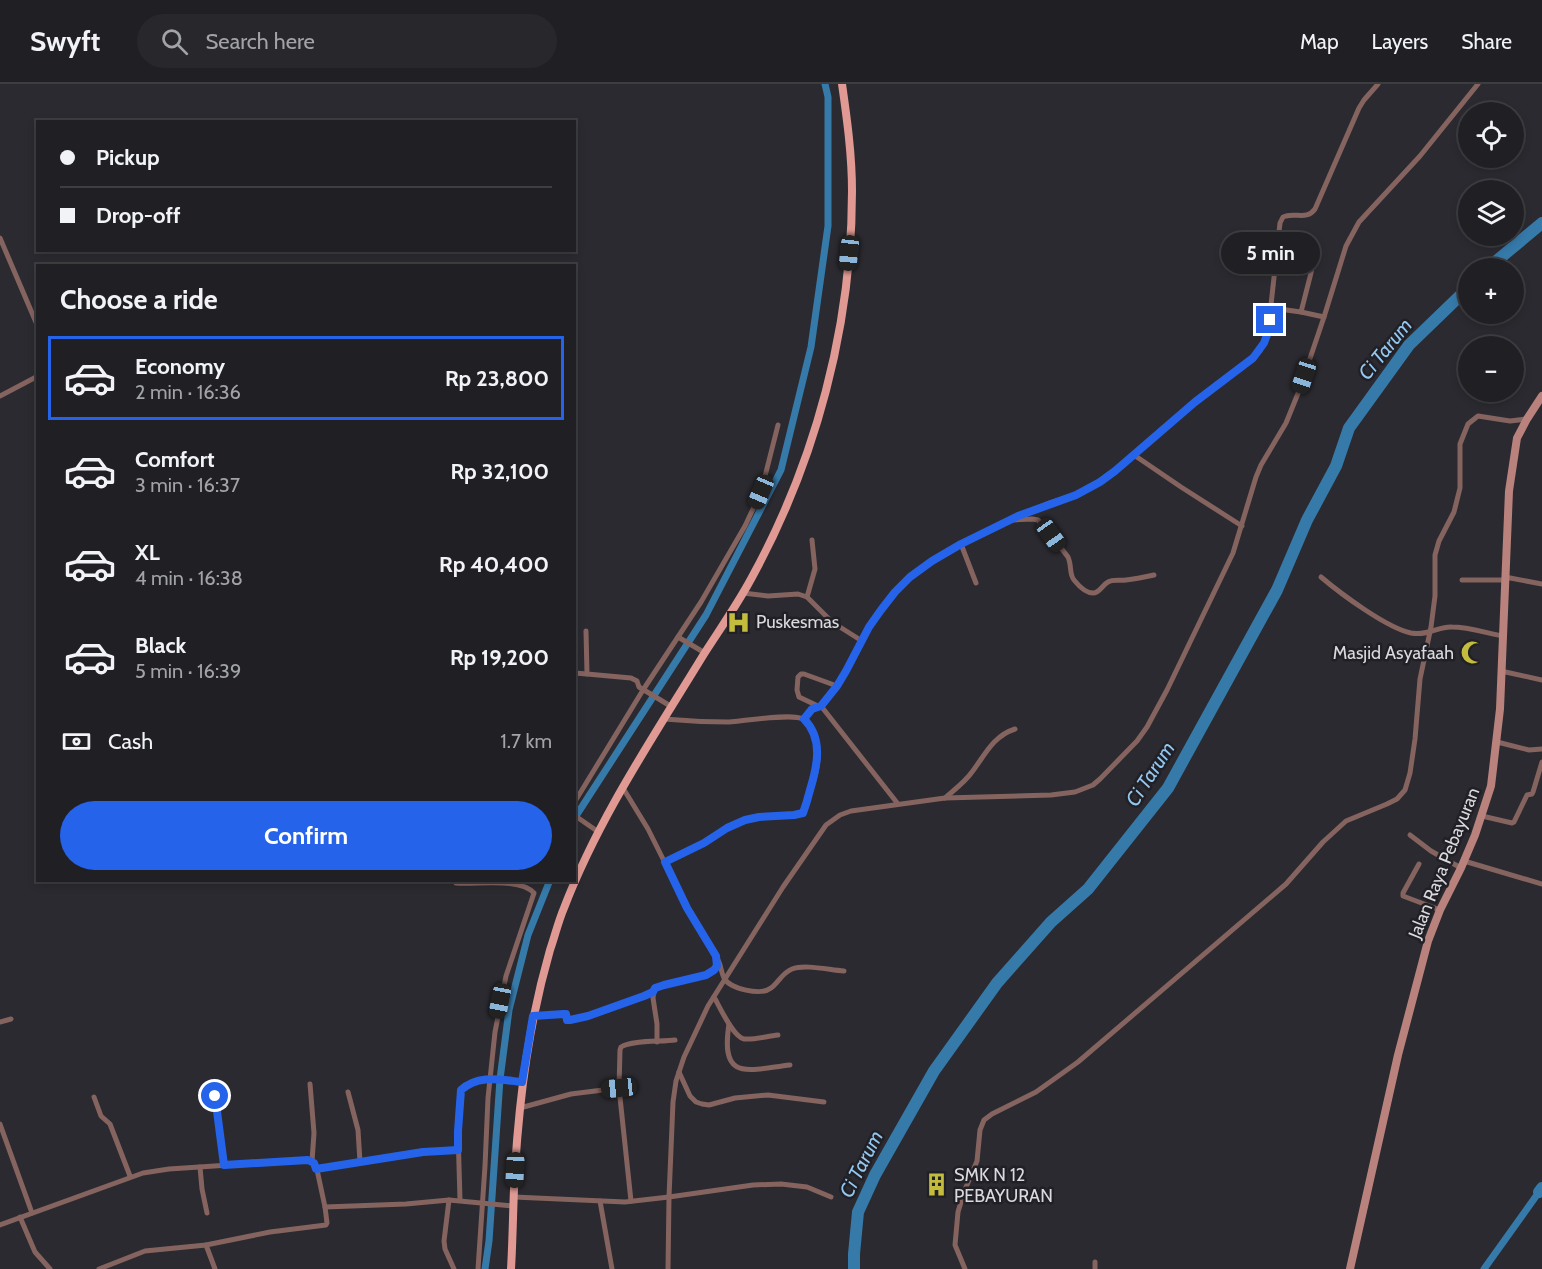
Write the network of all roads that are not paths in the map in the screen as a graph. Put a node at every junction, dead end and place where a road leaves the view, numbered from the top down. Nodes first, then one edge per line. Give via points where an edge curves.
1 (842, 84) edge
2 (1378, 84) edge
3 (1478, 84) edge
4 (0, 238) edge
5 (1314, 252) dead end
6 (1272, 308) junction
7 (1301, 312) junction
8 (1324, 317) junction
9 (36, 322) edge
10 (36, 377) edge
11 (0, 396) edge
12 (1542, 396) edge
13 (1527, 419) junction
14 (778, 425) dead end
15 (1134, 455) junction
16 (1042, 506) junction
17 (1011, 520) junction
18 (1041, 523) junction
19 (1242, 526) junction
20 (812, 540) dead end
21 (961, 544) junction
22 (1154, 575) dead end
23 (1321, 577) dead end
24 (1505, 579) junction
25 (1462, 580) dead end
26 (976, 583) dead end
27 (1542, 585) edge
28 (743, 593) junction
29 (807, 597) junction
30 (1430, 630) junction
31 (586, 631) dead end
32 (1503, 636) junction
33 (680, 639) junction
34 (862, 641) junction
35 (702, 651) junction
36 (1501, 671) junction
37 (576, 673) edge
38 (587, 674) junction
39 (1542, 680) edge
40 (837, 686) junction
41 (645, 691) junction
42 (669, 705) junction
43 (819, 706) junction
44 (664, 719) junction
45 (804, 719) junction
46 (1015, 729) dead end
47 (1497, 742) junction
48 (1542, 749) edge
49 (1542, 762) edge
50 (623, 788) junction
51 (945, 798) junction
52 (576, 800) edge
53 (898, 804) junction
54 (576, 816) edge
55 (1482, 816) junction
56 (593, 829) junction
57 (1410, 835) dead end
58 (665, 862) junction
59 (1419, 864) dead end
60 (1463, 864) junction
61 (576, 879) edge
62 (484, 882) edge
63 (499, 882) edge
64 (575, 882) edge
65 (456, 884) dead end
66 (1542, 884) edge
67 (1440, 910) junction
68 (717, 957) junction
69 (844, 971) dead end
70 (724, 979) junction
71 (653, 992) junction
72 (714, 997) junction
73 (533, 1016) junction
74 (11, 1018) dead end
75 (0, 1022) edge
76 (729, 1024) junction
77 (778, 1035) dead end
78 (675, 1040) dead end
79 (657, 1042) junction
80 (790, 1065) dead end
81 (679, 1072) junction
82 (489, 1079) junction
83 (522, 1082) junction
84 (310, 1084) dead end
85 (619, 1088) junction
86 (348, 1092) dead end
87 (215, 1096) dead end
88 (94, 1097) dead end
89 (824, 1102) dead end
90 (520, 1108) junction
91 (0, 1124) edge
92 (458, 1150) junction
93 (312, 1161) junction
94 (360, 1162) junction
95 (224, 1165) junction
96 (200, 1167) junction
97 (316, 1169) junction
98 (130, 1176) junction
99 (669, 1197) junction
100 (831, 1197) dead end
101 (449, 1200) junction
102 (460, 1200) junction
103 (600, 1201) junction
104 (631, 1202) junction
105 (511, 1203) junction
106 (485, 1204) junction
107 (325, 1207) junction
108 (32, 1213) junction
109 (207, 1213) dead end
110 (20, 1217) junction
111 (0, 1225) edge
112 (206, 1245) junction
113 (1095, 1262) dead end
114 (50, 1269) edge
115 (99, 1269) edge
116 (215, 1269) edge
117 (454, 1269) edge
118 (478, 1269) edge
119 (510, 1269) edge
120 (612, 1269) edge
121 (668, 1269) edge
122 (965, 1269) edge
123 (1095, 1269) edge
124 (1350, 1269) edge

1 - 28 main road via 852,219 835,354 799,474
2 - 6 street via 1359,108 1315,209 1305,216 1283,217 1280,223
3 - 8 street via 1420,156 1359,222 1346,246
4 - 9 street
5 - 7 street
6 - 7 street
6 - 15 street via 1264,343 1253,358
7 - 8 street
8 - 19 street via 1286,423 1261,465
10 - 11 street
12 - 13 main road, Jalan Raya Pebayuran
13 - 24 main road, Jalan Raya Pebayuran via 1517,438 1509,491
13 - 30 street via 1510,421 1478,416 1464,432 1460,444 1460,488 1435,555 1436,587
14 - 33 street via 761,492
15 - 16 street via 1088,489
15 - 19 street
16 - 17 street
16 - 18 street
17 - 18 street via 1032,519
17 - 21 street
18 - 22 street via 1068,557 1072,578 1092,593 1110,581
19 - 51 street via 1230,560 1147,728 1100,779 1085,789 1051,795
20 - 29 street via 815,569
21 - 26 street
21 - 34 street via 902,584
23 - 30 street via 1398,628 1410,633
24 - 25 street
24 - 27 street
24 - 32 main road, Jalan Raya Pebayuran
28 - 29 street
28 - 35 main road
29 - 34 street via 832,622
30 - 32 street via 1450,626
30 - 122 street via 1405,790 1397,799 1346,821 1286,884 1078,1062 1036,1092 984,1120 977,1161 958,1212 955,1245
31 - 38 street
32 - 36 main road, Jalan Raya Pebayuran
33 - 35 street
33 - 41 street
34 - 40 street
35 - 42 main road
36 - 39 street
36 - 47 main road, Jalan Raya Pebayuran
37 - 38 street
38 - 41 street via 631,678
40 - 43 street
40 - 43 street via 804,674 798,677 799,697
41 - 42 street
41 - 52 street
42 - 44 main road
43 - 45 street
43 - 53 street
44 - 45 street
44 - 50 main road
45 - 58 street via 812,731 818,756 803,813 745,820
46 - 51 street via 999,737 972,773
47 - 48 street
47 - 55 main road, Jalan Raya Pebayuran
49 - 55 street via 1533,792 1527,795 1514,822
50 - 56 main road
50 - 58 street
51 - 53 street
53 - 70 street via 840,814 826,825
54 - 56 street
55 - 60 main road, Jalan Raya Pebayuran
56 - 61 main road
57 - 60 street via 1431,851
58 - 68 street
59 - 67 street via 1403,896
60 - 66 street
60 - 67 main road, Jalan Raya Pebayuran
62 - 65 street
63 - 82 street via 524,887 534,895 506,976
64 - 73 main road via 560,918
67 - 124 main road, Jalan Raya Pebayuran via 1398,1055
68 - 70 street
68 - 71 street via 717,966 706,975 664,985
69 - 70 street via 794,969 770,988 758,992
70 - 72 street
71 - 73 street via 570,1020 566,1014
71 - 79 street
72 - 76 street
72 - 81 street
73 - 83 main road
74 - 75 street
76 - 77 street via 744,1039
76 - 80 street via 728,1052 734,1066 753,1070
78 - 79 street
79 - 85 street via 621,1047
81 - 89 street via 690,1096 702,1104 768,1095
81 - 99 street via 673,1102
82 - 83 street
82 - 92 street via 461,1090
82 - 106 street
83 - 90 main road
84 - 93 street
85 - 90 street via 571,1094
85 - 104 street
86 - 94 street via 358,1130
87 - 95 street
88 - 98 street via 101,1116 110,1124
90 - 105 main road
91 - 108 street
92 - 94 street
92 - 102 street
93 - 95 street
93 - 97 street
94 - 97 street
95 - 96 street
96 - 98 street
96 - 109 street
97 - 107 street
98 - 108 street
99 - 100 street via 781,1184 807,1187
99 - 104 street
99 - 121 street
101 - 102 street
101 - 107 street
101 - 117 street via 444,1241
102 - 106 street
103 - 104 street
103 - 105 street
103 - 120 street
105 - 106 street
105 - 119 main road
106 - 118 street
107 - 112 street via 326,1225
108 - 110 street
110 - 111 street
110 - 114 street via 35,1252
112 - 115 street via 145,1251
112 - 116 street
113 - 123 street

